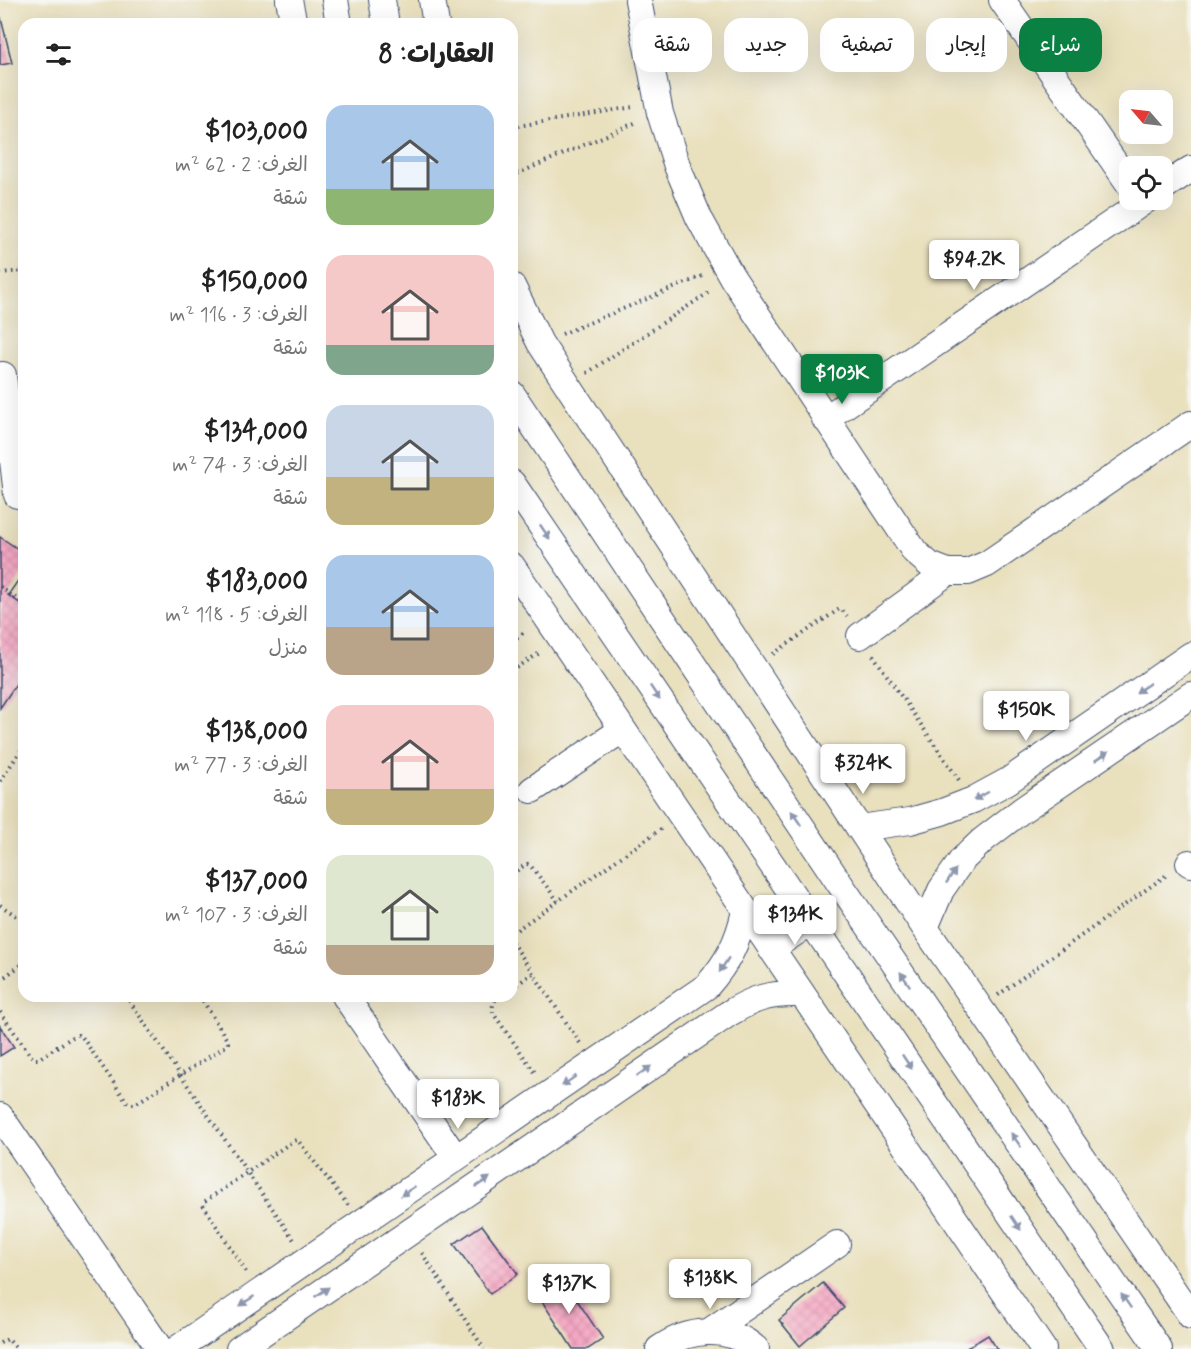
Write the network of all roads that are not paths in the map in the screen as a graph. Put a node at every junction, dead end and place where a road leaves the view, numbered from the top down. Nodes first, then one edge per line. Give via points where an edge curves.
1 (289, 0) edge
2 (335, 0) edge
3 (382, 0) edge
4 (432, 0) edge
5 (638, 0) edge
6 (1002, 0) edge
7 (293, 18) edge
8 (338, 18) edge
9 (385, 18) edge
10 (435, 18) edge
11 (1119, 168) edge
12 (1191, 169) edge
13 (1173, 181) edge
14 (1121, 210) edge
15 (518, 298) edge
16 (3, 375) dead end
17 (518, 403) edge
18 (825, 419) junction
19 (1191, 424) edge
20 (518, 492) edge
21 (14, 496) edge
22 (948, 572) junction
23 (518, 575) edge
24 (860, 636) road end
25 (1191, 655) edge
26 (1191, 696) edge
27 (622, 730) junction
28 (532, 790) dead end
29 (859, 828) junction
30 (745, 911) junction
31 (811, 922) junction
32 (925, 928) junction
33 (771, 949) junction
34 (801, 993) junction
35 (349, 1002) edge
36 (0, 1116) edge
37 (456, 1158) junction
38 (837, 1244) dead end
39 (1191, 1316) edge
40 (710, 1331) junction
41 (160, 1349) edge
42 (177, 1349) edge
43 (239, 1349) edge
44 (659, 1349) edge
45 (756, 1349) edge
46 (1043, 1349) edge
47 (1102, 1349) edge
48 (1159, 1349) edge

1 - 7 street
2 - 8 street
3 - 9 street
4 - 10 street
5 - 18 street via 659,108 694,207 729,272
6 - 11 street
12 - 13 street
14 - 18 street
15 - 29 street via 540,343
16 - 21 street
48 -> 17 street via 842,887
18 - 22 street via 915,552 930,565
19 - 22 street via 987,564 969,572
20 -> 31 street
22 - 24 street
23 - 27 street
25 -> 29 street via 1008,782 973,801 910,821
32 -> 26 street via 941,890 962,860 983,840
27 - 28 street
27 - 30 street
29 - 32 street
30 - 33 street
30 -> 37 street via 732,951 707,986
31 - 33 street
31 -> 47 street
32 - 39 street
33 - 34 street
43 -> 34 street via 736,1009 763,997
34 - 46 street
35 - 37 street
36 - 41 street
37 -> 42 street
38 - 40 street
40 - 44 street via 687,1334
40 - 45 street via 733,1336

